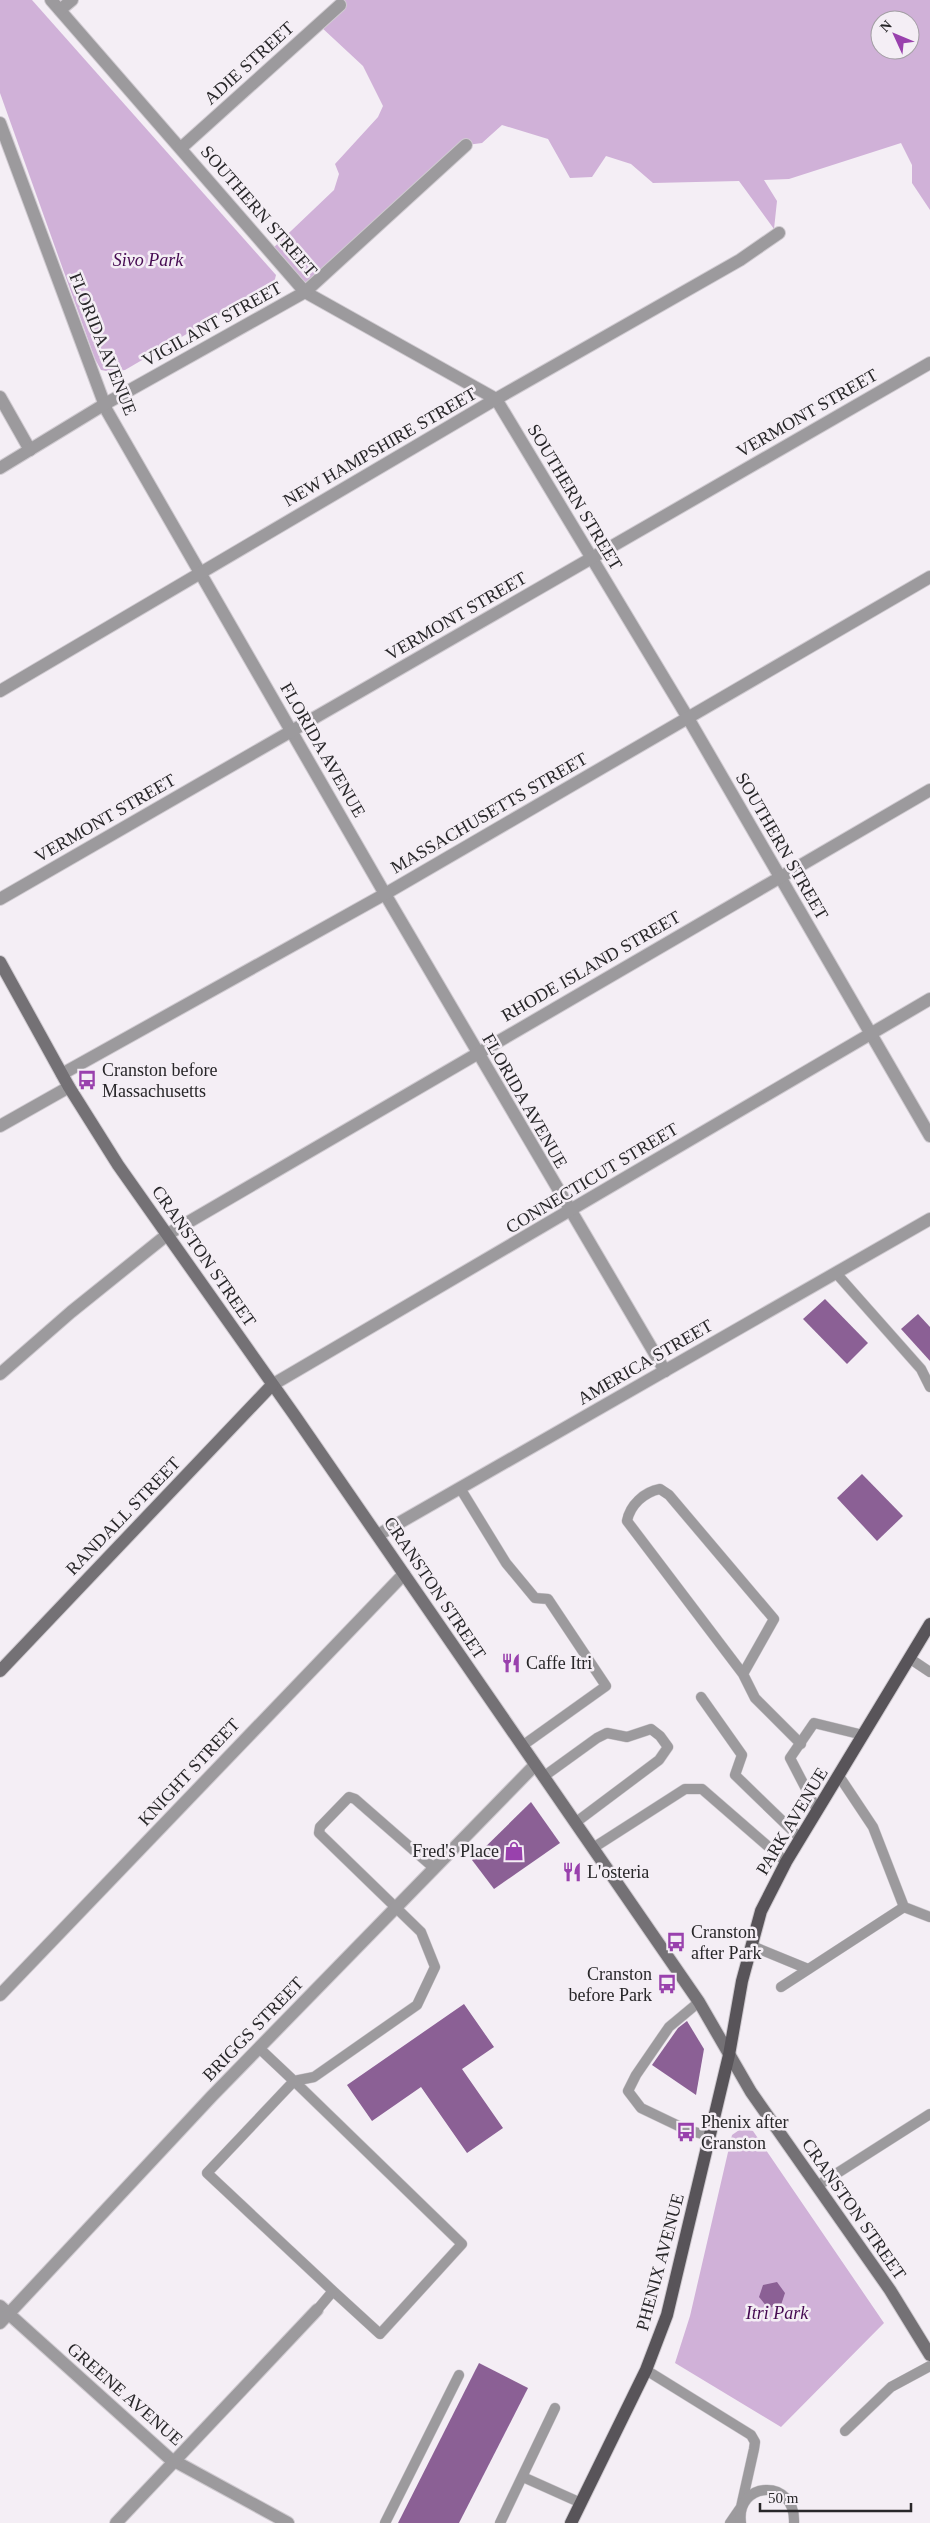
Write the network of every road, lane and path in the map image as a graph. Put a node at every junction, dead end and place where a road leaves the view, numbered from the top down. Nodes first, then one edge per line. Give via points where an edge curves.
1 (51, 0) edge
2 (72, 0) edge
3 (340, 5) dead end
4 (60, 10) junction
5 (0, 123) edge
6 (466, 145) dead end
7 (180, 148) junction
8 (779, 233) dead end
9 (305, 292) junction
10 (930, 363) edge
11 (0, 397) edge
12 (496, 399) junction
13 (105, 404) junction
14 (30, 450) junction
15 (0, 468) edge
16 (592, 558) junction
17 (201, 572) junction
18 (930, 577) edge
19 (0, 691) edge
20 (688, 718) junction
21 (292, 730) junction
22 (930, 790) edge
23 (780, 876) junction
24 (385, 894) junction
25 (0, 899) edge
26 (0, 962) edge
27 (930, 999) edge
28 (870, 1033) junction
29 (477, 1053) junction
30 (62, 1074) junction
31 (69, 1087) junction
32 (0, 1126) edge
33 (930, 1136) edge
34 (570, 1212) junction
35 (930, 1219) edge
36 (168, 1234) junction
37 (836, 1273) junction
38 (665, 1371) junction
39 (0, 1374) edge
40 (272, 1385) junction
41 (930, 1387) edge
42 (460, 1488) junction
43 (378, 1535) junction
44 (404, 1574) junction
45 (929, 1626) edge
46 (909, 1658) junction
47 (0, 1671) edge
48 (930, 1672) edge
49 (743, 1674) junction
50 (701, 1697) dead end
51 (863, 1735) junction
52 (801, 1744) junction
53 (522, 1746) junction
54 (535, 1765) junction
55 (839, 1776) junction
56 (543, 1777) junction
57 (817, 1810) junction
58 (575, 1823) junction
59 (800, 1838) junction
60 (593, 1848) junction
61 (786, 1862) junction
62 (434, 1868) junction
63 (396, 1907) junction
64 (904, 1907) junction
65 (930, 1917) edge
66 (752, 1946) junction
67 (808, 1970) junction
68 (781, 1987) dead end
69 (0, 1995) edge
70 (699, 2002) junction
71 (259, 2048) junction
72 (729, 2055) junction
73 (294, 2081) junction
74 (930, 2114) edge
75 (710, 2136) junction
76 (818, 2186) junction
77 (333, 2291) junction
78 (317, 2310) joint
79 (3, 2314) edge
80 (930, 2356) edge
81 (930, 2366) edge
82 (646, 2370) junction
83 (460, 2375) dead end
84 (555, 2408) dead end
85 (845, 2431) dead end
86 (174, 2461) junction
87 (522, 2477) junction
88 (581, 2503) junction
89 (741, 2508) junction
90 (116, 2523) edge
91 (288, 2523) edge
92 (385, 2523) edge
93 (500, 2523) edge
94 (571, 2523) edge
95 (730, 2523) edge
96 (741, 2523) edge
97 (794, 2523) edge

1 - 4 street, SOUTHERN STREET
2 - 4 street
3 - 7 street, ADIE STREET
4 - 7 street, SOUTHERN STREET
5 - 13 street, FLORIDA AVENUE
6 - 9 street, VIGILANT STREET
7 - 9 street, SOUTHERN STREET
8 - 12 street, NEW HAMPSHIRE STREET via 740,260
9 - 12 street, SOUTHERN STREET
9 - 13 street, VIGILANT STREET
10 - 16 street, VERMONT STREET
11 - 14 street
12 - 16 street, SOUTHERN STREET
12 - 17 street, NEW HAMPSHIRE STREET
13 - 14 street, VIGILANT STREET
13 - 17 street, FLORIDA AVENUE
14 - 15 street, VIGILANT STREET
16 - 20 street, SOUTHERN STREET
16 - 21 street, VERMONT STREET
17 - 19 street, NEW HAMPSHIRE STREET
17 - 21 street, FLORIDA AVENUE
18 - 20 street, MASSACHUSETTS STREET
20 - 23 street, SOUTHERN STREET
20 - 24 street, MASSACHUSETTS STREET
21 - 24 street, FLORIDA AVENUE
21 - 25 street, VERMONT STREET
22 - 23 street, RHODE ISLAND STREET
23 - 28 street, SOUTHERN STREET
23 - 29 street, RHODE ISLAND STREET
24 - 29 street, FLORIDA AVENUE
24 - 30 street, MASSACHUSETTS STREET
26 - 30 main road, CRANSTON STREET
27 - 28 street, CONNECTICUT STREET
28 - 33 street, SOUTHERN STREET
28 - 34 street, CONNECTICUT STREET
29 - 34 street, FLORIDA AVENUE
29 - 36 street, RHODE ISLAND STREET
30 - 31 main road, CRANSTON STREET
31 - 32 street
31 - 36 main road, CRANSTON STREET via 118,1165
34 - 38 street, FLORIDA AVENUE
34 - 40 street, CONNECTICUT STREET
35 - 37 street, AMERICA STREET
36 - 39 street, RHODE ISLAND STREET
36 - 40 main road, CRANSTON STREET
37 - 38 street, AMERICA STREET
37 - 41 lane via 921,1369
38 - 42 street, AMERICA STREET
40 - 43 main road, CRANSTON STREET
40 - 47 main road, RANDALL STREET
42 - 43 street, AMERICA STREET
42 - 53 lane via 506,1563 535,1598 548,1599 606,1686
43 - 44 main road, CRANSTON STREET
44 - 53 main road, CRANSTON STREET
44 - 69 street, KNIGHT STREET
45 - 46 main road, PARK AVENUE
46 - 48 lane
46 - 51 main road, PARK AVENUE
49 - 49 lane via 627,1521 629,1511 650,1491 660,1490 669,1495 774,1619
49 - 52 lane via 755,1698
50 - 59 lane via 742,1755 735,1775
51 - 52 lane via 814,1723
51 - 55 main road, PARK AVENUE
52 - 57 lane via 790,1758
53 - 54 main road, CRANSTON STREET
54 - 56 main road, CRANSTON STREET
54 - 62 street, BRIGGS STREET
55 - 57 main road, PARK AVENUE
55 - 64 lane via 874,1827
56 - 58 main road, CRANSTON STREET
56 - 58 lane via 608,1733 627,1737 651,1729 668,1747 659,1760
57 - 59 main road, PARK AVENUE
58 - 60 main road, CRANSTON STREET
59 - 61 main road, PARK AVENUE
60 - 61 lane via 685,1789 702,1789
60 - 70 main road, CRANSTON STREET
61 - 66 main road, PARK AVENUE via 761,1911
62 - 63 street, BRIGGS STREET
62 - 63 lane via 349,1797 320,1827 319,1833
63 - 71 street, BRIGGS STREET
63 - 73 lane via 421,1932 435,1967 417,2005 314,2077
64 - 65 lane
64 - 67 lane
66 - 67 lane
66 - 72 main road, PARK AVENUE via 742,1981
67 - 68 lane
70 - 72 main road, CRANSTON STREET
70 - 75 lane via 669,2027 628,2091 641,2108 687,2130
71 - 73 lane
71 - 79 street, BRIGGS STREET
72 - 75 main road, PHENIX AVENUE
72 - 76 main road, CRANSTON STREET via 751,2092
73 - 77 lane via 207,2173
73 - 77 lane via 462,2244 380,2334
74 - 76 lane
75 - 82 main road, PHENIX AVENUE via 667,2315
76 - 80 main road, CRANSTON STREET via 890,2290
77 - 78 lane
78 - 86 street
79 - 86 street, GREENE AVENUE
81 - 85 lane via 891,2387
82 - 88 main road, PHENIX AVENUE
82 - 89 lane via 751,2435 754,2449
83 - 92 lane
84 - 87 lane
86 - 90 street
86 - 91 street, GREENE AVENUE
87 - 88 lane
87 - 93 lane
88 - 94 main road, PHENIX AVENUE
89 - 95 lane
89 - 96 lane
89 - 97 lane via 752,2494 770,2489 787,2498 792,2505

